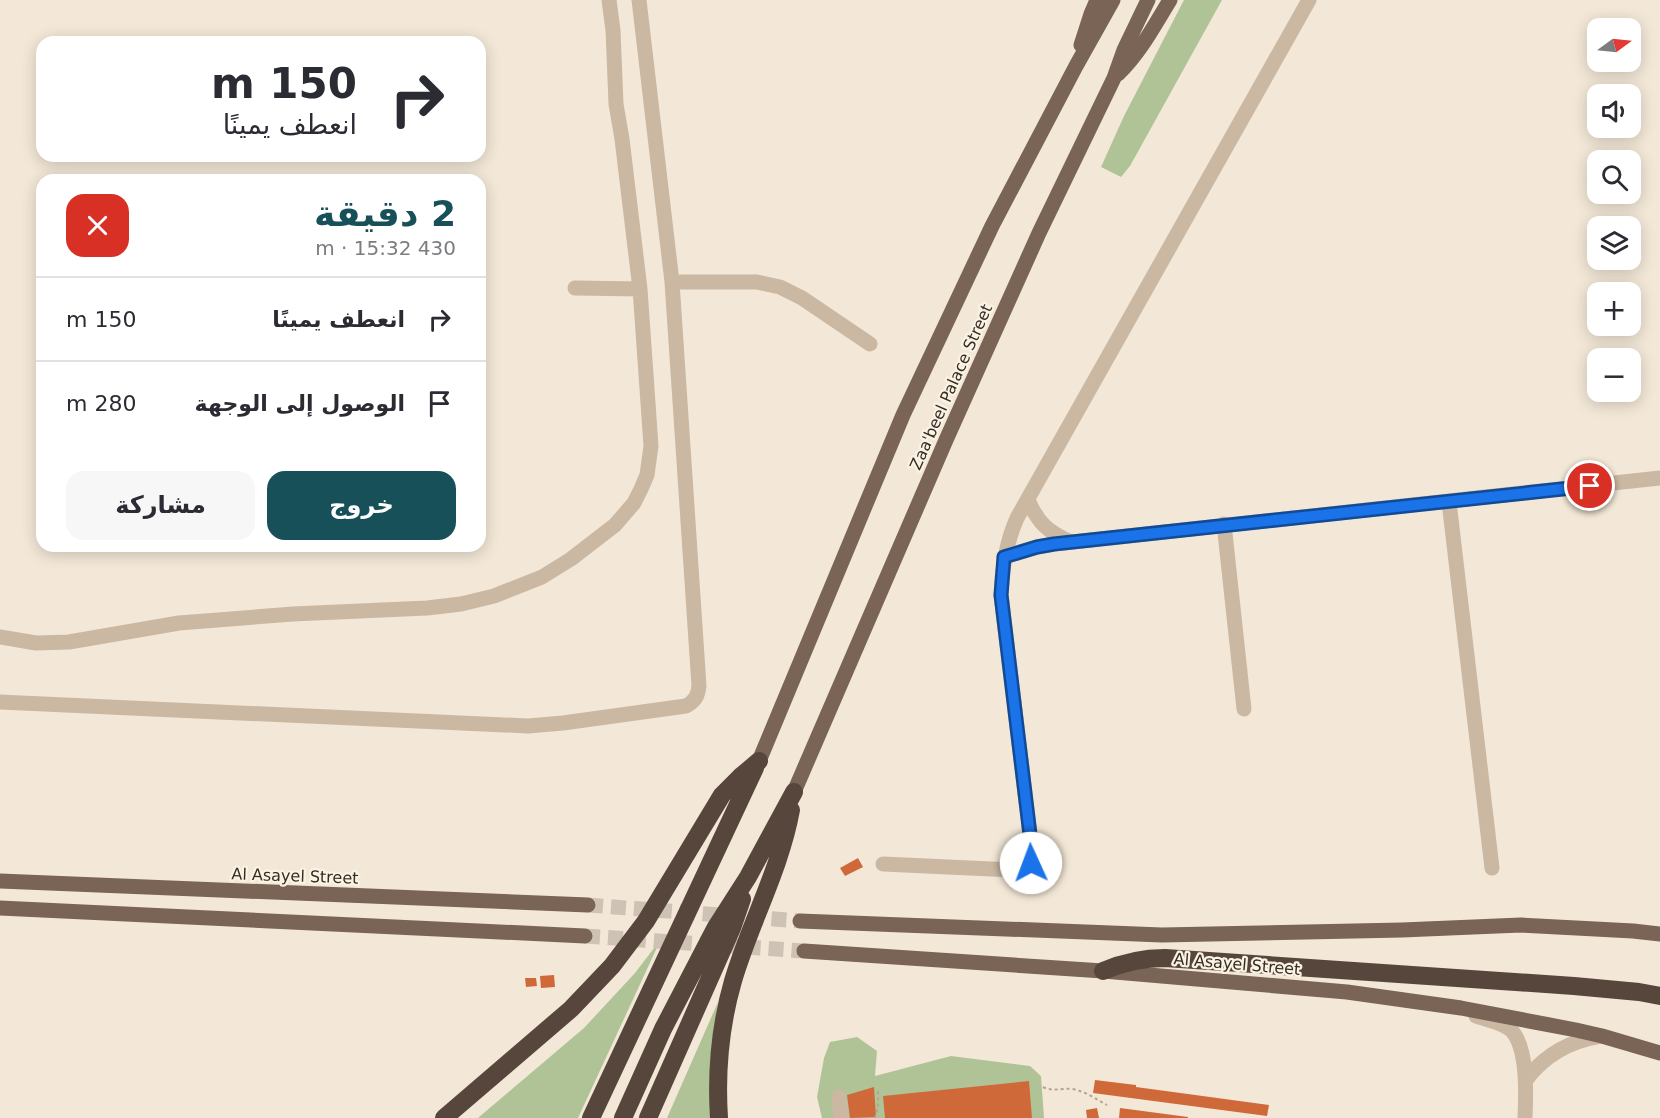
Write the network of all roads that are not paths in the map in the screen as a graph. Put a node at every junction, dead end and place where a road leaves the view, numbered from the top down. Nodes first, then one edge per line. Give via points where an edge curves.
1 (609, 0) edge
2 (639, 0) edge
3 (1097, 0) edge
4 (1113, 0) edge
5 (1148, 0) edge
6 (1170, 0) edge
7 (1310, 0) edge
8 (1076, 66) junction
9 (1114, 78) junction
10 (672, 282) junction
11 (575, 288) dead end
12 (640, 289) junction
13 (870, 344) dead end
14 (1660, 478) edge
15 (1028, 500) junction
16 (1449, 502) junction
17 (1224, 524) junction
18 (1071, 542) junction
19 (1004, 557) junction
20 (0, 637) edge
21 (0, 702) edge
22 (1244, 709) dead end
23 (759, 761) junction
24 (794, 792) junction
25 (883, 864) dead end
26 (1492, 868) dead end
27 (748, 877) junction
28 (0, 881) edge
29 (588, 905) tunnel mouth
30 (0, 908) edge
31 (800, 921) tunnel mouth
32 (1660, 934) edge
33 (585, 936) tunnel mouth
34 (804, 951) tunnel mouth
35 (1103, 971) junction
36 (1660, 996) edge
37 (1461, 1008) junction
38 (1602, 1035) junction
39 (1660, 1053) edge
40 (1526, 1080) junction
41 (839, 1097) dead end
42 (444, 1118) edge
43 (591, 1118) edge
44 (622, 1118) edge
45 (648, 1118) edge
46 (719, 1118) edge
47 (841, 1118) edge
48 (1525, 1118) edge

1 - 12 street via 615,104
2 - 10 street
3 - 8 main road
4 - 8 main road, Zaa'beel Palace Street
5 - 9 main road, Zaa'beel Palace Street
6 - 9 main road via 1145,42
7 - 15 street
8 - 23 main road, Zaa'beel Palace Street via 992,226 903,415
9 - 24 main road, Zaa'beel Palace Street via 951,429
10 - 13 street via 757,282 780,287
10 - 21 street via 699,686 692,703 528,726
11 - 12 street
12 - 20 street via 651,446 647,476 634,502 615,525 549,573 494,596 444,607 179,623 61,642 36,643
14 - 16 street
15 - 18 street via 1044,527
15 - 19 street via 1013,527
16 - 17 street
16 - 26 street
17 - 18 street
17 - 22 street
18 - 19 street
19 - 25 street via 1001,595 1031,863 1013,870
23 - 42 highway via 722,795 646,921 612,966 549,1029
23 - 43 highway
24 - 27 highway
24 - 46 highway via 780,856 733,980 724,1016 718,1053
27 - 44 highway via 698,961
27 - 45 highway via 732,928
28 - 29 main road, Al Asayel Street
30 - 33 main road
31 - 32 main road, Al Asayel Street via 1162,934 1521,925
34 - 35 main road, Al Asayel Street
35 - 36 highway via 1143,958 1165,958 1574,986
35 - 37 main road, Al Asayel Street via 1347,992
37 - 38 main road, Al Asayel Street
37 - 40 street via 1513,1033
38 - 39 main road, Al Asayel Street
38 - 40 street via 1559,1049
40 - 48 street
41 - 47 street

